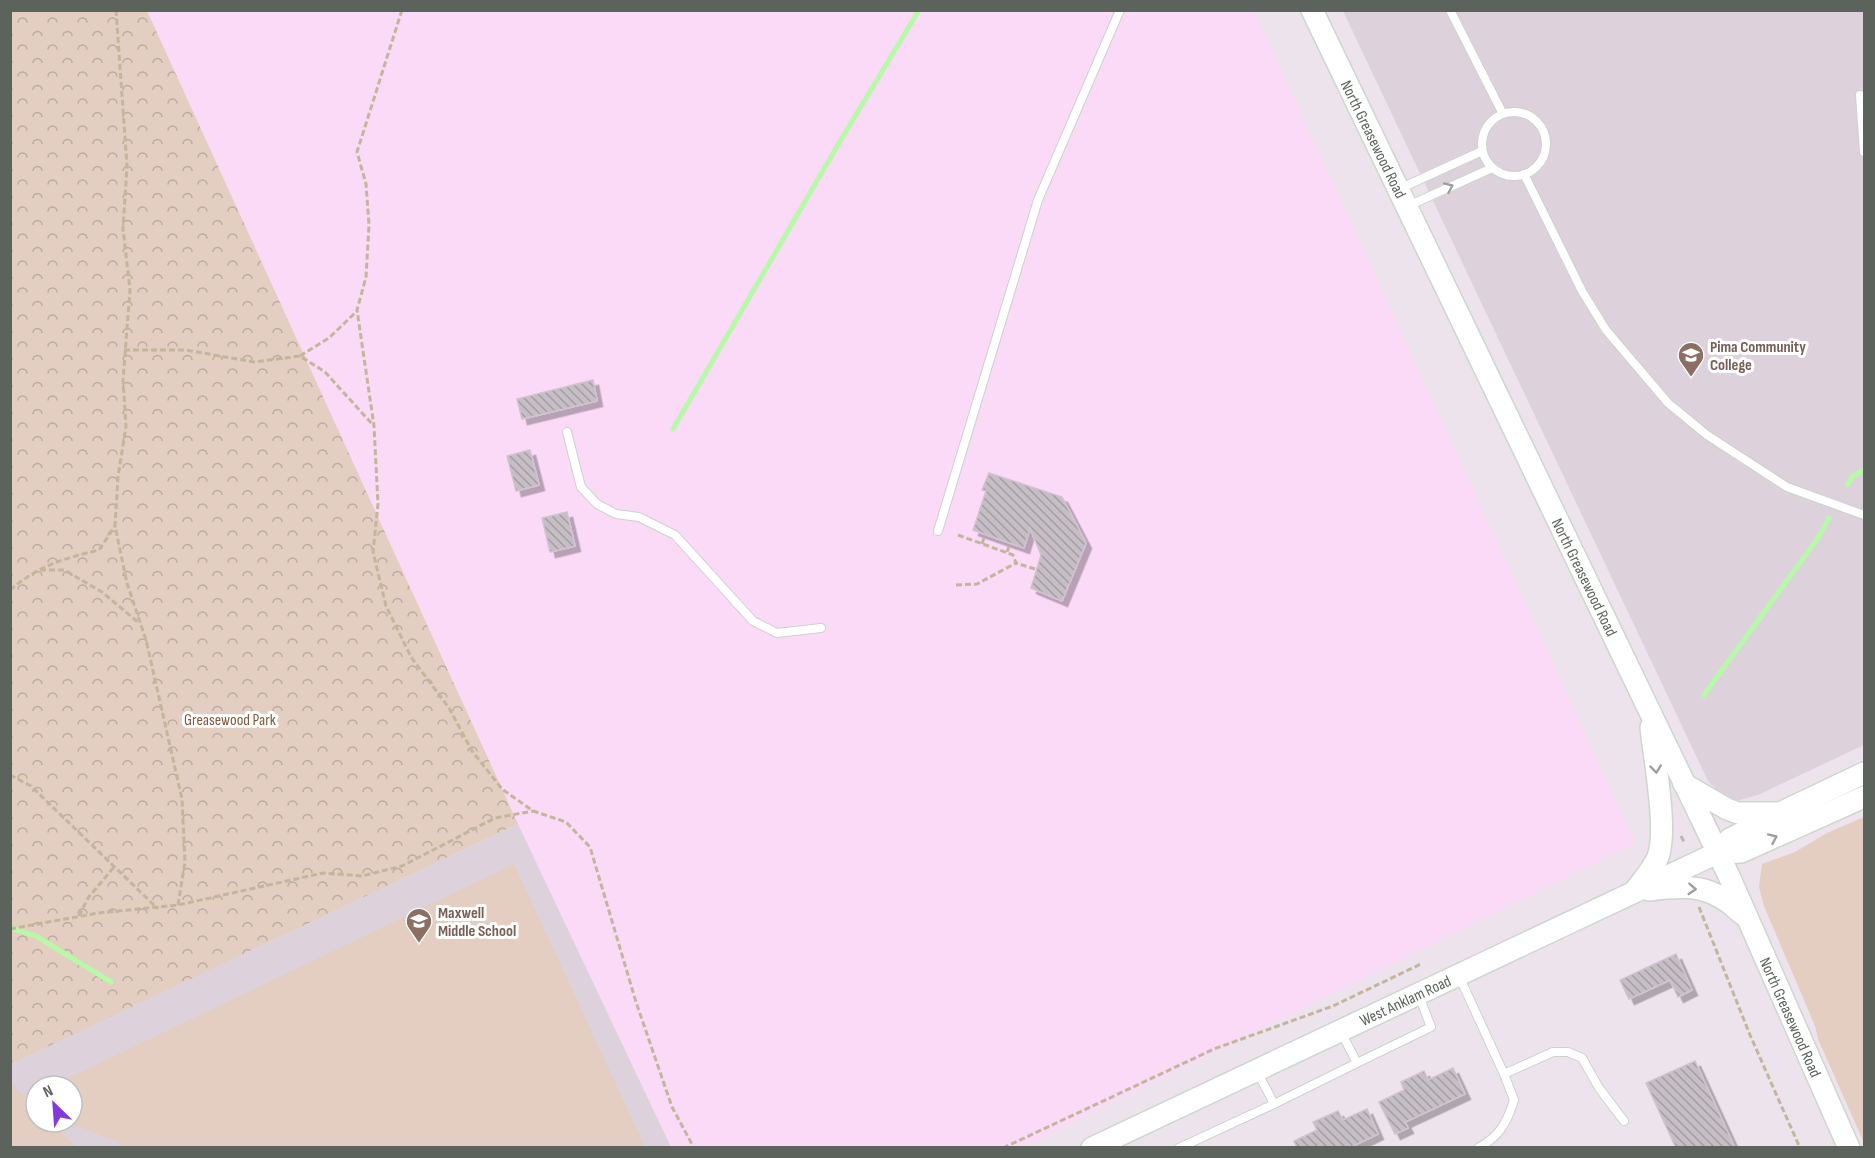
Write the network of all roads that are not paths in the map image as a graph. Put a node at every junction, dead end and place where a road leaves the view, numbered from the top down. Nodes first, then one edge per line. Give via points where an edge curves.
1 (1120, 10) edge
2 (1312, 10) edge
3 (1450, 10) edge
4 (1860, 95) dead end
5 (1503, 114) junction
6 (1482, 151) junction
7 (1864, 152) edge
8 (1492, 168) junction
9 (1524, 174) junction
10 (1402, 198) junction
11 (567, 432) dead end
12 (1864, 515) edge
13 (938, 531) dead end
14 (821, 628) dead end
15 (1649, 711) junction
16 (1864, 773) edge
17 (1684, 784) junction
18 (1864, 797) edge
19 (1780, 813) junction
20 (1718, 853) junction
21 (1634, 892) junction
22 (1748, 920) junction
23 (1459, 975) junction
24 (1418, 994) junction
25 (1341, 1030) junction
26 (1357, 1063) junction
27 (1256, 1070) junction
28 (1504, 1074) junction
29 (1274, 1104) junction
30 (1624, 1120) dead end
31 (1092, 1148) edge
32 (1179, 1148) edge
33 (1478, 1148) edge
34 (1849, 1148) edge

1 - 13 lane via 1038,200
2 - 10 main road, North Greasewood Road
3 - 5 lane
4 - 7 lane
5 - 6 lane via 1488,125
5 - 9 lane via 1523,113 1539,124 1544,133 1545,153
6 - 8 lane
6 - 10 lane
8 - 9 lane via 1508,175
10 -> 8 lane
9 - 12 lane via 1582,291 1606,330 1668,403 1707,435 1788,487
10 - 15 main road, North Greasewood Road
11 - 14 lane via 581,486 597,504 616,514 639,517 675,535 753,621 777,633
15 - 17 main road, North Greasewood Road
15 -> 21 main road via 1662,839 1657,858
16 - 19 main road, West Anklam Road
17 - 19 main road via 1737,813
17 - 20 main road, North Greasewood Road
20 -> 18 main road, West Anklam Road via 1741,852
19 - 20 main road, West Anklam Road via 1730,839
20 - 21 main road, West Anklam Road
20 - 22 main road, North Greasewood Road
21 -> 22 main road via 1673,887 1706,890 1726,898
21 - 23 main road, West Anklam Road
22 - 34 main road, North Greasewood Road
23 - 24 main road, West Anklam Road
23 - 28 lane
24 - 25 main road, West Anklam Road
24 - 26 lane via 1431,1027
25 - 26 lane
25 - 27 main road, West Anklam Road
26 - 29 lane
27 - 29 lane
27 - 31 main road, West Anklam Road
28 - 30 lane via 1553,1052 1582,1058
28 - 33 lane via 1514,1101 1502,1128
29 - 32 lane

